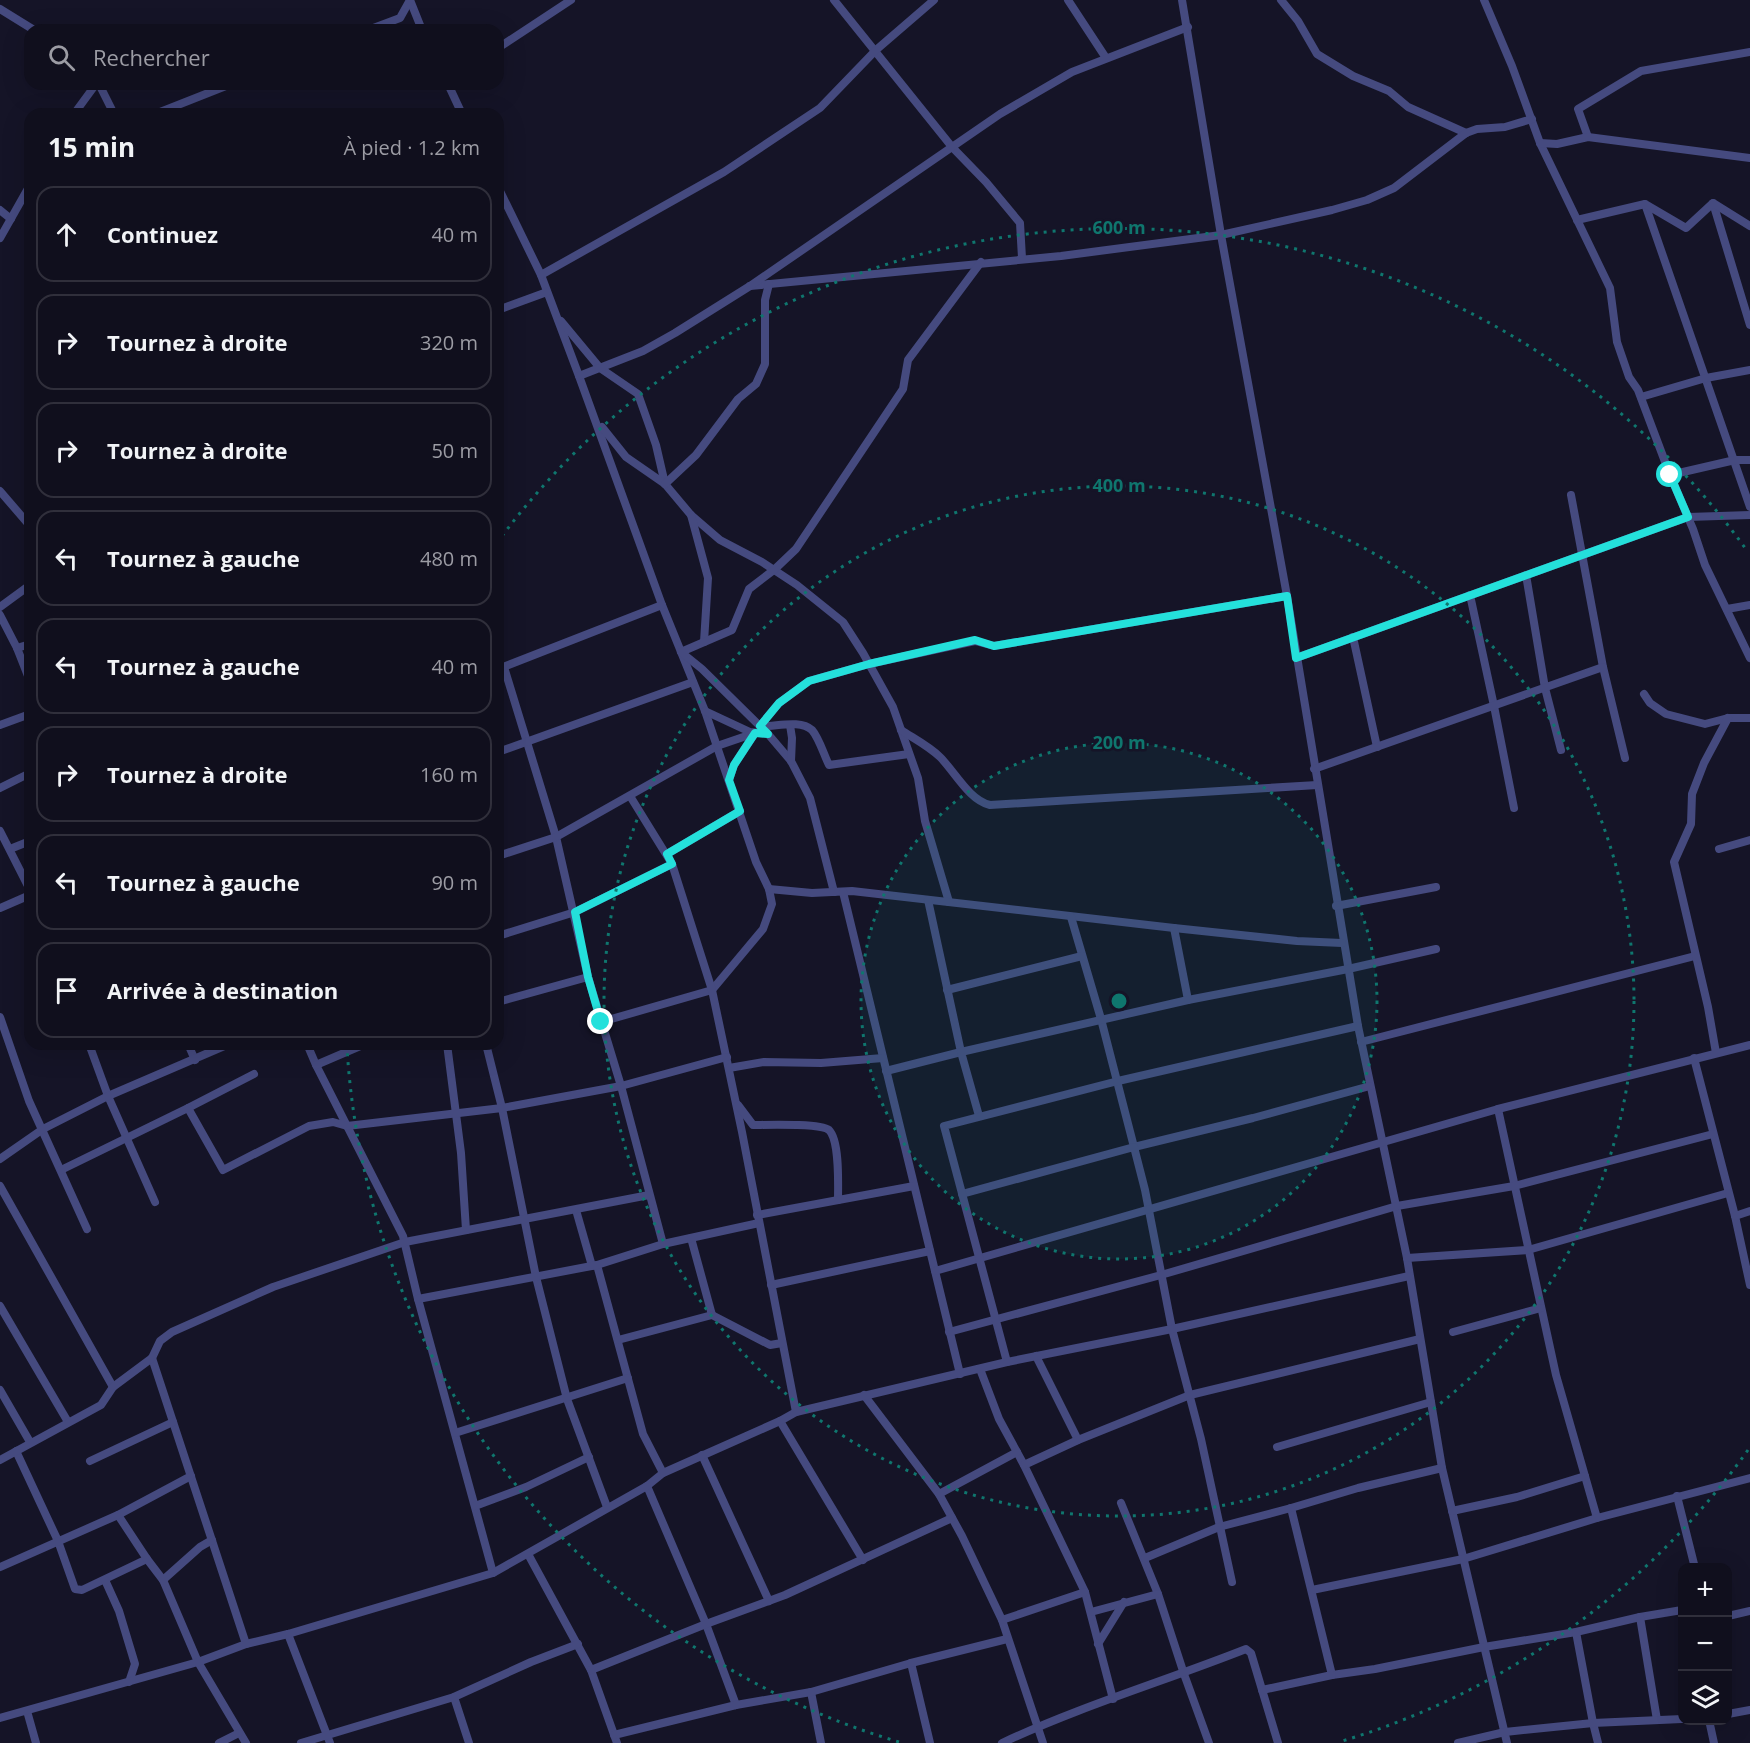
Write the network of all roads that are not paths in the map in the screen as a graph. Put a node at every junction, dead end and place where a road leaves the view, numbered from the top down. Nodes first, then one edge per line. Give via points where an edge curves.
1 (410, 0) edge
2 (571, 0) edge
3 (834, 0) edge
4 (934, 0) edge
5 (1068, 0) edge
6 (1182, 0) edge
7 (1281, 0) edge
8 (1484, 0) edge
9 (0, 9) edge
10 (24, 24) edge
11 (384, 24) edge
12 (420, 24) edge
13 (1188, 27) junction
14 (504, 44) edge
15 (876, 50) junction
16 (1750, 52) edge
17 (1106, 58) junction
18 (93, 90) edge
19 (101, 90) edge
20 (216, 90) edge
21 (452, 90) edge
22 (79, 108) edge
23 (111, 108) edge
24 (170, 108) edge
25 (460, 108) edge
26 (1532, 119) junction
27 (1466, 133) junction
28 (1588, 137) junction
29 (1540, 143) junction
30 (952, 147) junction
31 (1750, 158) edge
32 (24, 196) edge
33 (504, 199) edge
34 (1713, 203) junction
35 (1646, 204) junction
36 (0, 210) edge
37 (11, 219) junction
38 (1577, 220) junction
39 (1750, 226) edge
40 (1221, 235) junction
41 (0, 238) edge
42 (1022, 258) junction
43 (981, 262) junction
44 (541, 275) junction
45 (770, 284) junction
46 (750, 286) junction
47 (547, 292) junction
48 (504, 308) edge
49 (555, 313) junction
50 (1750, 325) edge
51 (600, 368) junction
52 (1750, 370) edge
53 (579, 376) junction
54 (1706, 378) junction
55 (1641, 397) junction
56 (596, 420) junction
57 (1735, 460) junction
58 (1750, 460) edge
59 (1670, 475) junction
60 (665, 484) junction
61 (0, 491) edge
62 (1571, 495) dead end
63 (1750, 507) edge
64 (1750, 514) edge
65 (691, 515) junction
66 (1688, 517) junction
67 (24, 519) edge
68 (1583, 555) junction
69 (775, 569) junction
70 (1526, 575) junction
71 (24, 589) edge
72 (1470, 595) junction
73 (1287, 596) junction
74 (1750, 605) edge
75 (662, 606) junction
76 (0, 607) edge
77 (1727, 609) junction
78 (0, 615) edge
79 (1353, 638) junction
80 (704, 642) junction
81 (24, 646) edge
82 (17, 648) junction
83 (681, 652) junction
84 (1296, 658) junction
85 (1750, 658) edge
86 (869, 664) junction
87 (24, 666) edge
88 (504, 667) edge
89 (1603, 667) junction
90 (504, 676) edge
91 (693, 682) junction
92 (1545, 688) junction
93 (1644, 694) dead end
94 (1494, 706) junction
95 (705, 711) junction
96 (24, 716) edge
97 (1750, 717) edge
98 (1728, 718) junction
99 (0, 725) edge
100 (789, 725) junction
101 (758, 729) junction
102 (901, 730) junction
103 (527, 741) junction
104 (717, 746) junction
105 (1377, 747) junction
106 (504, 750) edge
107 (1561, 750) dead end
108 (909, 754) junction
109 (1624, 758) dead end
110 (791, 761) junction
111 (1314, 769) junction
112 (24, 776) edge
113 (729, 780) junction
114 (1317, 785) junction
115 (0, 788) edge
116 (630, 796) junction
117 (1514, 808) dead end
118 (740, 811) junction
119 (0, 831) edge
120 (556, 837) junction
121 (1750, 840) edge
122 (24, 843) edge
123 (10, 849) junction
124 (1719, 849) dead end
125 (504, 854) edge
126 (667, 854) junction
127 (672, 864) junction
128 (24, 878) edge
129 (1436, 887) dead end
130 (769, 889) junction
131 (839, 892) junction
132 (24, 897) edge
133 (928, 900) junction
134 (949, 902) junction
135 (1336, 906) junction
136 (0, 909) edge
137 (575, 912) junction
138 (1071, 917) junction
139 (1174, 928) junction
140 (504, 934) edge
141 (1342, 943) junction
142 (1436, 949) dead end
143 (1082, 956) junction
144 (1695, 956) junction
145 (1348, 969) junction
146 (588, 977) junction
147 (712, 990) junction
148 (947, 990) junction
149 (504, 1000) edge
150 (1188, 1000) junction
151 (0, 1017) edge
152 (1101, 1019) junction
153 (601, 1022) junction
154 (1358, 1026) junction
155 (1361, 1042) junction
156 (1750, 1045) edge
157 (91, 1050) edge
158 (191, 1050) edge
159 (216, 1050) edge
160 (310, 1050) edge
161 (351, 1050) edge
162 (448, 1050) edge
163 (488, 1050) edge
164 (961, 1052) junction
165 (1716, 1053) junction
166 (727, 1058) junction
167 (883, 1058) junction
168 (1694, 1058) junction
169 (195, 1060) junction
170 (316, 1065) junction
171 (729, 1068) junction
172 (886, 1071) junction
173 (254, 1074) dead end
174 (1118, 1081) junction
175 (621, 1086) junction
176 (1370, 1086) junction
177 (108, 1096) junction
178 (736, 1102) junction
179 (188, 1108) junction
180 (502, 1108) junction
181 (1498, 1109) junction
182 (454, 1114) junction
183 (979, 1116) junction
184 (347, 1126) junction
185 (43, 1129) junction
186 (1713, 1134) junction
187 (127, 1139) junction
188 (1381, 1143) junction
189 (1134, 1147) junction
190 (0, 1159) edge
191 (61, 1170) junction
192 (0, 1186) edge
193 (914, 1186) junction
194 (1514, 1186) junction
195 (1728, 1193) junction
196 (962, 1194) junction
197 (649, 1195) junction
198 (838, 1200) junction
199 (155, 1202) dead end
200 (1397, 1206) junction
201 (576, 1210) junction
202 (1750, 1211) edge
203 (1148, 1212) junction
204 (1735, 1216) junction
205 (525, 1219) junction
206 (758, 1219) junction
207 (87, 1229) dead end
208 (466, 1230) junction
209 (691, 1238) junction
210 (405, 1242) junction
211 (663, 1244) junction
212 (1528, 1250) junction
213 (930, 1251) junction
214 (979, 1257) junction
215 (1407, 1258) junction
216 (595, 1266) junction
217 (935, 1271) junction
218 (1161, 1275) junction
219 (1409, 1276) junction
220 (536, 1277) junction
221 (771, 1285) junction
222 (1750, 1285) edge
223 (418, 1299) junction
224 (0, 1306) edge
225 (1541, 1308) junction
226 (712, 1315) junction
227 (995, 1320) junction
228 (1172, 1329) junction
229 (949, 1332) junction
230 (1453, 1332) dead end
231 (1420, 1339) junction
232 (618, 1340) junction
233 (782, 1343) junction
234 (1036, 1356) junction
235 (152, 1358) junction
236 (1007, 1362) junction
237 (980, 1369) junction
238 (960, 1374) junction
239 (628, 1378) junction
240 (113, 1387) junction
241 (0, 1389) edge
242 (864, 1395) junction
243 (1190, 1395) junction
244 (567, 1399) junction
245 (1431, 1402) junction
246 (796, 1412) junction
247 (780, 1421) junction
248 (68, 1422) junction
249 (173, 1422) junction
250 (455, 1433) junction
251 (1078, 1440) junction
252 (30, 1442) junction
253 (1277, 1448) dead end
254 (16, 1451) junction
255 (1017, 1452) junction
256 (702, 1455) junction
257 (589, 1457) junction
258 (0, 1460) edge
259 (90, 1461) dead end
260 (1024, 1465) junction
261 (1442, 1468) junction
262 (663, 1473) junction
263 (191, 1476) junction
264 (1585, 1476) junction
265 (1750, 1478) edge
266 (647, 1486) junction
267 (939, 1494) junction
268 (1677, 1496) junction
269 (1121, 1503) dead end
270 (475, 1506) junction
271 (607, 1507) junction
272 (1292, 1508) junction
273 (1452, 1511) junction
274 (118, 1515) junction
275 (952, 1518) junction
276 (1597, 1518) junction
277 (1219, 1527) junction
278 (212, 1540) junction
279 (58, 1541) junction
280 (528, 1554) junction
281 (1145, 1558) junction
282 (147, 1559) junction
283 (1463, 1559) junction
284 (863, 1560) junction
285 (1694, 1563) edge
286 (0, 1567) edge
287 (493, 1573) junction
288 (105, 1580) junction
289 (163, 1580) junction
290 (1232, 1582) dead end
291 (1312, 1590) junction
292 (1085, 1592) junction
293 (1158, 1594) junction
294 (770, 1601) junction
295 (1124, 1602) junction
296 (1678, 1611) edge
297 (1750, 1611) edge
298 (1091, 1612) junction
299 (1732, 1615) edge
300 (1640, 1617) junction
301 (1002, 1620) junction
302 (706, 1624) junction
303 (1576, 1632) junction
304 (288, 1634) junction
305 (1007, 1639) junction
306 (246, 1644) junction
307 (578, 1644) junction
308 (1098, 1644) junction
309 (1484, 1647) junction
310 (198, 1662) junction
311 (911, 1663) junction
312 (591, 1670) junction
313 (1184, 1674) junction
314 (1332, 1675) junction
315 (129, 1682) junction
316 (1262, 1690) junction
317 (811, 1692) junction
318 (454, 1697) junction
319 (1113, 1699) junction
320 (736, 1705) junction
321 (1750, 1710) edge
322 (27, 1711) junction
323 (1732, 1713) edge
324 (0, 1718) edge
325 (1678, 1719) edge
326 (1657, 1720) junction
327 (1593, 1723) junction
328 (1710, 1725) edge
329 (1038, 1726) junction
330 (1504, 1732) junction
331 (239, 1733) junction
332 (328, 1739) edge
333 (615, 1739) edge
334 (36, 1743) edge
335 (219, 1743) edge
336 (246, 1743) edge
337 (301, 1743) edge
338 (469, 1743) edge
339 (821, 1743) edge
340 (930, 1743) edge
341 (1002, 1743) edge
342 (1043, 1743) edge
343 (1209, 1743) edge
344 (1278, 1743) edge
345 (1458, 1743) edge
346 (1507, 1743) edge
347 (1598, 1743) edge
348 (1714, 1743) edge

1 - 11 street via 400,18
1 - 12 street
2 - 14 street
3 - 15 street
4 - 15 street
5 - 17 street
6 - 13 street
7 - 27 street via 1317,54 1353,76 1389,91 1408,107
8 - 26 street
9 - 10 street
13 - 17 street
13 - 40 street
15 - 30 street
15 - 44 street via 820,108 724,172
16 - 28 street via 1641,70 1578,109
17 - 30 street via 1051,84
18 - 22 street
19 - 23 street
20 - 24 street
21 - 25 street
26 - 27 street
26 - 29 street
27 - 40 street via 1394,188 1367,200
28 - 29 street via 1557,144
28 - 31 street
29 - 38 street
30 - 42 street via 1020,224
30 - 46 street
32 - 37 street
33 - 44 street
34 - 35 street via 1686,228
34 - 39 street
34 - 50 street
35 - 38 street
35 - 54 street
36 - 37 street
37 - 41 street
38 - 55 street via 1610,288 1617,342
40 - 42 street
40 - 73 street
42 - 43 street
43 - 45 street
43 - 69 street via 908,360 903,389 796,549
44 - 47 street
45 - 46 street
45 - 60 street via 765,300 765,364 756,384 738,399 696,455
46 - 51 street via 643,351
47 - 48 street
47 - 49 street
49 - 51 street
49 - 53 street
51 - 53 street
51 - 60 street via 638,394
52 - 54 street
53 - 56 street
54 - 55 street
54 - 57 street
55 - 59 street
56 - 60 street via 626,457
56 - 75 street
57 - 58 street
57 - 59 street
57 - 63 street
59 - 66 street
60 - 65 street
61 - 67 street
62 - 68 street
64 - 66 street
65 - 69 street via 720,540
65 - 80 street via 708,578
66 - 68 street
66 - 77 street via 1705,565
68 - 70 street
68 - 89 street
69 - 80 street via 749,589 732,630
69 - 86 street via 843,622
70 - 72 street
70 - 92 street
71 - 76 street
72 - 79 street
72 - 94 street
73 - 84 street
73 - 86 street via 994,646 975,640
74 - 77 street
75 - 83 street
75 - 88 street
77 - 85 street
78 - 82 street
79 - 84 street
79 - 105 street
80 - 83 street
81 - 82 street
82 - 87 street
83 - 91 street
83 - 101 street
84 - 111 street
86 - 101 street via 809,681 779,703
86 - 102 street
89 - 92 street
89 - 109 street
90 - 103 street
91 - 95 street
91 - 103 street
92 - 94 street
92 - 107 street
93 - 98 street via 1666,714 1705,723
94 - 105 street
94 - 117 street
95 - 101 street via 750,732
95 - 104 street
96 - 99 street
97 - 98 street
98 - 144 street via 1692,794 1691,824 1674,862
100 - 101 street
100 - 108 street via 802,724 812,731 829,765
100 - 110 street
101 - 104 street
101 - 110 street via 768,734
101 - 113 street via 734,765
102 - 108 street
102 - 114 street via 938,755 970,792 990,805
103 - 106 street
103 - 120 street
104 - 113 street
104 - 116 street
105 - 111 street
108 - 134 street
110 - 131 street via 810,798
111 - 114 street
112 - 115 street
113 - 118 street
114 - 135 street
116 - 120 street
116 - 126 street
118 - 126 street
118 - 130 street
119 - 123 street
120 - 125 street
120 - 137 street
121 - 124 street
122 - 123 street
123 - 128 street
126 - 127 street
127 - 137 street
127 - 147 street
129 - 135 street
130 - 131 street via 812,894
130 - 147 street via 772,904 762,929
131 - 133 street
131 - 167 street
132 - 136 street
133 - 134 street
133 - 148 street
134 - 138 street
135 - 141 street
137 - 140 street
137 - 146 street
138 - 139 street
138 - 143 street
139 - 141 street
139 - 150 street
141 - 145 street
142 - 145 street
143 - 148 street
143 - 152 street
144 - 155 street
144 - 165 street
145 - 150 street
145 - 154 street
146 - 149 street
146 - 153 street
147 - 153 street
147 - 166 street
148 - 164 street
150 - 152 street
151 - 185 street via 29,1101
152 - 164 street
152 - 174 street
153 - 175 street
154 - 155 street
154 - 174 street
155 - 176 street
156 - 165 street
157 - 177 street
158 - 169 street
159 - 169 street
160 - 170 street
161 - 170 street
162 - 182 street
163 - 180 street
164 - 172 street
164 - 183 street
165 - 168 street
166 - 171 street
166 - 175 street
167 - 171 street via 764,1062
167 - 172 street
168 - 181 street
168 - 186 street
169 - 177 street
170 - 184 street
171 - 178 street
172 - 193 street
173 - 179 street
174 - 183 street
174 - 189 street
175 - 180 street
175 - 197 street
176 - 188 street
176 - 189 street
177 - 185 street
177 - 187 street
178 - 198 street via 753,1125 799,1125 831,1132
178 - 206 street
179 - 184 street via 223,1170 309,1126 333,1122
179 - 187 street
180 - 182 street
180 - 205 street
181 - 188 street
181 - 194 street
182 - 184 street
182 - 208 street
183 - 196 street via 944,1126
184 - 210 street
185 - 190 street
185 - 191 street
186 - 194 street
186 - 195 street
187 - 191 street
187 - 199 street
188 - 200 street
188 - 203 street
189 - 196 street
189 - 203 street
191 - 207 street
192 - 240 street
193 - 198 street
193 - 213 street
194 - 200 street
194 - 212 street
195 - 204 street
195 - 212 street
196 - 214 street
197 - 201 street
197 - 211 street
198 - 206 street
200 - 215 street
200 - 218 street
201 - 205 street
201 - 216 street
202 - 204 street
203 - 214 street
203 - 218 street
204 - 222 street
205 - 208 street
205 - 220 street
206 - 209 street
206 - 221 street
208 - 210 street
209 - 211 street
209 - 226 street
210 - 223 street
210 - 235 street via 273,1287 172,1332 160,1341
211 - 216 street
212 - 215 street
212 - 225 street
213 - 217 street
213 - 221 street
214 - 217 street
214 - 227 street
215 - 219 street
216 - 220 street
216 - 232 street
217 - 229 street
218 - 227 street
218 - 228 street
219 - 228 street
219 - 231 street
220 - 223 street
220 - 244 street
221 - 233 street
223 - 250 street
224 - 248 street
225 - 230 street
225 - 264 street
226 - 232 street
226 - 233 street via 770,1345
227 - 229 street
227 - 236 street
228 - 234 street
228 - 243 street
229 - 238 street
231 - 243 street
231 - 245 street
232 - 239 street
233 - 246 street
234 - 236 street
234 - 251 street
235 - 240 street
235 - 249 street
236 - 237 street
237 - 238 street
237 - 255 street via 999,1419
238 - 242 street
239 - 244 street
239 - 262 street via 643,1434
240 - 248 street via 101,1405
241 - 252 street
242 - 246 street
242 - 267 street
243 - 251 street
243 - 277 street
244 - 250 street
244 - 257 street
245 - 253 street
245 - 261 street
246 - 247 street
247 - 256 street
247 - 284 street
248 - 252 street
249 - 259 street
249 - 263 street
250 - 270 street
251 - 260 street
252 - 254 street
254 - 258 street
254 - 279 street
255 - 260 street
255 - 267 street
256 - 262 street
256 - 294 street
257 - 270 street
257 - 271 street
260 - 292 street
261 - 272 street
261 - 273 street
262 - 266 street
263 - 274 street
263 - 278 street
264 - 273 street via 1517,1497
264 - 276 street
265 - 268 street
266 - 271 street
266 - 302 street
267 - 275 street
268 - 276 street
268 - 285 street
269 - 281 street
270 - 287 street
271 - 280 street
272 - 277 street
272 - 291 street
273 - 283 street
274 - 279 street
274 - 282 street
275 - 284 street
275 - 301 street
276 - 283 street
277 - 281 street
277 - 290 street
278 - 289 street
278 - 306 street
279 - 286 street
279 - 288 street via 75,1589
280 - 287 street
280 - 307 street
281 - 293 street
282 - 288 street
282 - 289 street
283 - 291 street
283 - 309 street
284 - 294 street
287 - 304 street
288 - 315 street via 135,1664
289 - 310 street
291 - 314 street
292 - 298 street
292 - 301 street
293 - 295 street
293 - 313 street
294 - 302 street
295 - 298 street
295 - 308 street
296 - 300 street
297 - 299 street
298 - 308 street
300 - 303 street
300 - 326 street
301 - 305 street
302 - 312 street
302 - 320 street
303 - 309 street
303 - 327 street
304 - 306 street
304 - 332 street
305 - 311 street
305 - 329 street
306 - 310 street
307 - 312 street
307 - 318 street
308 - 319 street
309 - 314 street
309 - 330 street
310 - 315 street
310 - 331 street
311 - 317 street
311 - 340 street
312 - 333 street
313 - 316 street via 1246,1649 1251,1653
313 - 319 street
313 - 343 street
314 - 316 street
315 - 322 street
316 - 344 street
317 - 320 street
317 - 339 street
318 - 332 street
318 - 338 street
319 - 329 street
320 - 333 street
321 - 323 street
322 - 324 street
322 - 334 street
325 - 326 street
326 - 327 street
327 - 330 street
327 - 347 street
328 - 348 street
329 - 341 street
329 - 342 street
330 - 345 street
330 - 346 street
331 - 335 street
331 - 336 street
332 - 337 street

